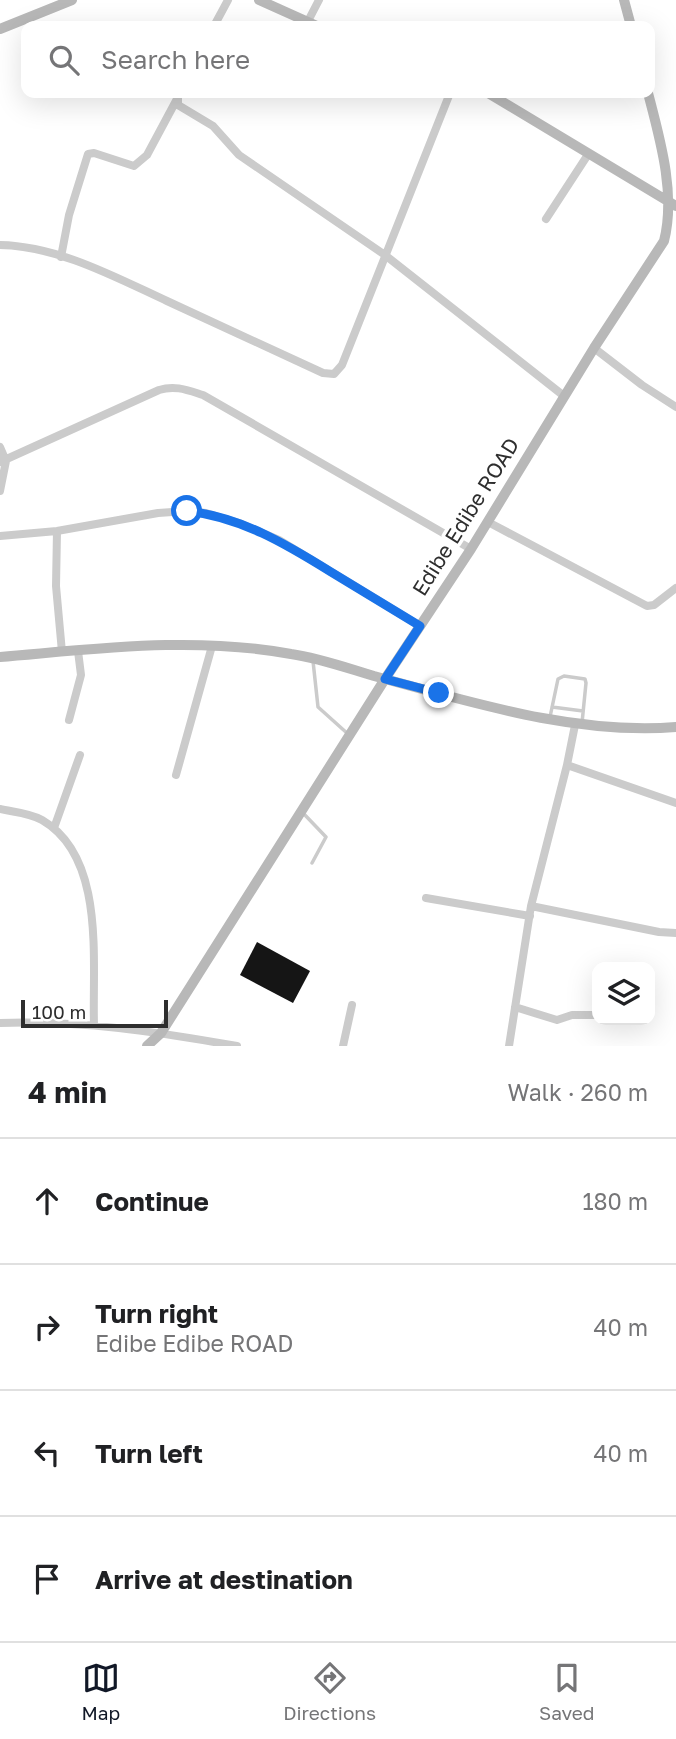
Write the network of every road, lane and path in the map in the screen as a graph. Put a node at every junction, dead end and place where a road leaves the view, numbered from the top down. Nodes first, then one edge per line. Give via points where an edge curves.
1 (72, 0) edge
2 (229, 0) edge
3 (259, 0) edge
4 (319, 0) edge
5 (625, 0) edge
6 (217, 21) edge
7 (305, 21) edge
8 (313, 21) edge
9 (630, 21) edge
10 (0, 29) edge
11 (177, 98) edge
12 (178, 98) edge
13 (448, 98) edge
14 (496, 98) edge
15 (649, 98) edge
16 (589, 153) junction
17 (675, 205) edge
18 (545, 219) dead end
19 (0, 244) edge
20 (385, 255) junction
21 (61, 257) junction
22 (594, 348) junction
23 (564, 396) junction
24 (676, 407) edge
25 (0, 447) edge
26 (3, 461) edge
27 (0, 491) edge
28 (488, 522) junction
29 (57, 531) junction
30 (0, 536) edge
31 (471, 549) junction
32 (676, 588) edge
33 (420, 626) junction
34 (212, 646) junction
35 (78, 651) junction
36 (62, 652) junction
37 (0, 657) edge
38 (313, 659) junction
39 (385, 679) junction
40 (583, 711) junction
41 (551, 713) junction
42 (69, 720) dead end
43 (578, 725) junction
44 (676, 727) edge
45 (349, 736) junction
46 (80, 755) dead end
47 (567, 765) junction
48 (176, 775) dead end
49 (676, 803) edge
50 (0, 809) edge
51 (301, 812) junction
52 (54, 828) junction
53 (312, 863) dead end
54 (426, 898) dead end
55 (530, 911) junction
56 (676, 933) edge
57 (352, 1004) dead end
58 (515, 1007) junction
59 (592, 1015) edge
60 (0, 1023) edge
61 (94, 1025) junction
62 (161, 1033) junction
63 (147, 1046) edge
64 (237, 1046) edge
65 (343, 1046) edge
66 (509, 1046) edge

1 - 10 main road
2 - 6 street
3 - 7 main road
4 - 8 street
5 - 9 main road
11 - 21 street via 140,163 134,166 88,154
12 - 20 street via 178,105 213,126 239,155
13 - 20 street
14 - 16 main road
15 - 17 main road, Edibe Edibe ROAD
16 - 17 main road
16 - 18 street
17 - 22 main road, Edibe Edibe ROAD via 664,241
19 - 21 street
20 - 21 street via 342,365 334,374
20 - 23 street
22 - 23 main road, Edibe Edibe ROAD
22 - 24 street
23 - 28 main road, Edibe Edibe ROAD
25 - 26 street
26 - 27 street
26 - 31 street via 159,390 179,387 203,395
28 - 31 main road, Edibe Edibe ROAD
28 - 32 street via 647,606
29 - 30 street
29 - 33 street via 158,513 206,513 279,540
29 - 36 street via 55,586
31 - 33 main road, Edibe Edibe ROAD
33 - 39 main road, Edibe Edibe ROAD
34 - 35 main road via 160,644
34 - 38 main road
34 - 48 street
35 - 36 main road
35 - 42 street via 81,675
36 - 37 main road
38 - 39 main road
38 - 45 lane via 318,707
39 - 41 main road
39 - 45 main road, Edibe Edibe ROAD
40 - 41 lane
40 - 41 lane via 585,679 564,676 558,679
40 - 43 lane
41 - 43 main road
43 - 44 main road
43 - 47 street
45 - 51 main road, Edibe Edibe ROAD
46 - 52 street
47 - 49 street
47 - 55 street
50 - 52 street via 38,818
51 - 53 lane via 326,837
51 - 62 main road, Edibe Edibe ROAD
52 - 61 street via 87,881
54 - 55 street
55 - 56 street
55 - 58 street
57 - 65 street
58 - 59 street via 557,1020
58 - 66 street
60 - 61 street
61 - 62 street
62 - 63 main road, Edibe Edibe ROAD
62 - 64 street

